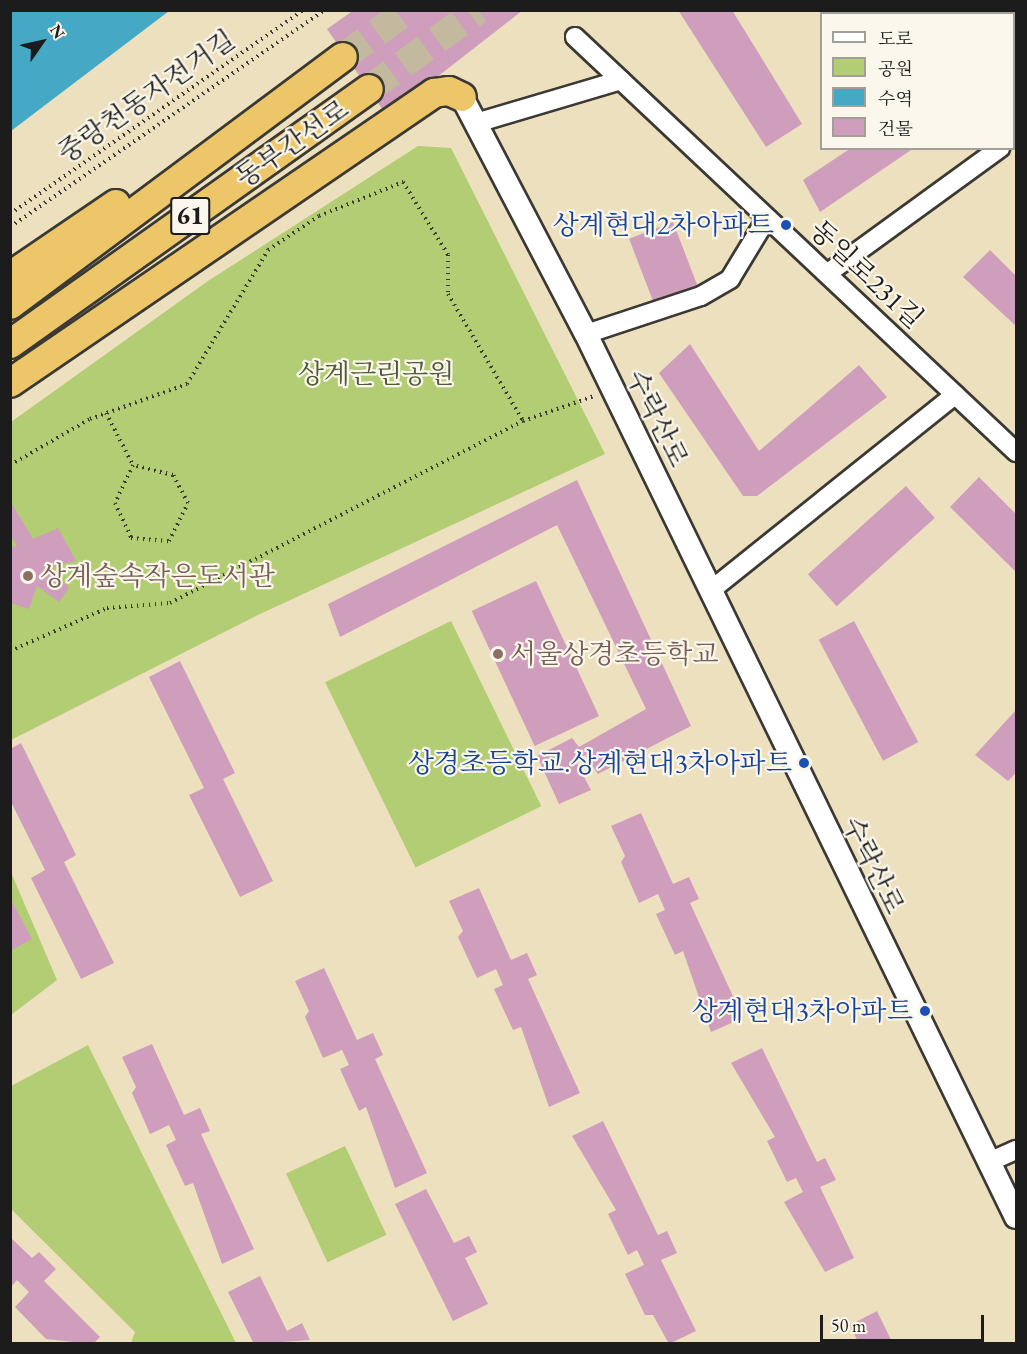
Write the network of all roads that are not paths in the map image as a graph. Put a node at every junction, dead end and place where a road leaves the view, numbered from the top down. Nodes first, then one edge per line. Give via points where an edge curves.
1 (574, 37) dead end
2 (343, 57) tunnel mouth
3 (621, 80) junction
4 (369, 89) tunnel mouth
5 (462, 97) joint
6 (476, 123) junction
7 (242, 129) junction
8 (997, 150) edge
9 (767, 218) junction
10 (828, 273) junction
11 (10, 276) edge
12 (10, 305) edge
13 (586, 334) junction
14 (10, 344) edge
15 (10, 383) edge
16 (955, 394) junction
17 (1017, 452) edge
18 (710, 591) junction
19 (1017, 1150) edge
20 (989, 1162) junction
21 (1017, 1217) edge

1 - 3 street, 동일로231길
2 - 7 highway, 동부간선로 / 61
3 - 6 street
3 - 9 street, 동일로231길
4 - 14 highway, 동부간선로 / 61
5 - 6 street, 수락산로
5 - 15 highway via 449,91 434,93
6 - 13 street, 수락산로
7 - 11 highway via 99,213
7 - 12 highway, 동부간선로 / 61
8 - 10 street
9 - 10 street, 동일로231길
9 - 13 street via 730,279 701,296
10 - 16 street, 동일로231길
13 - 18 street, 수락산로
16 - 17 street, 동일로231길
16 - 18 street
18 - 20 street, 수락산로
19 - 20 street
20 - 21 street, 수락산로

